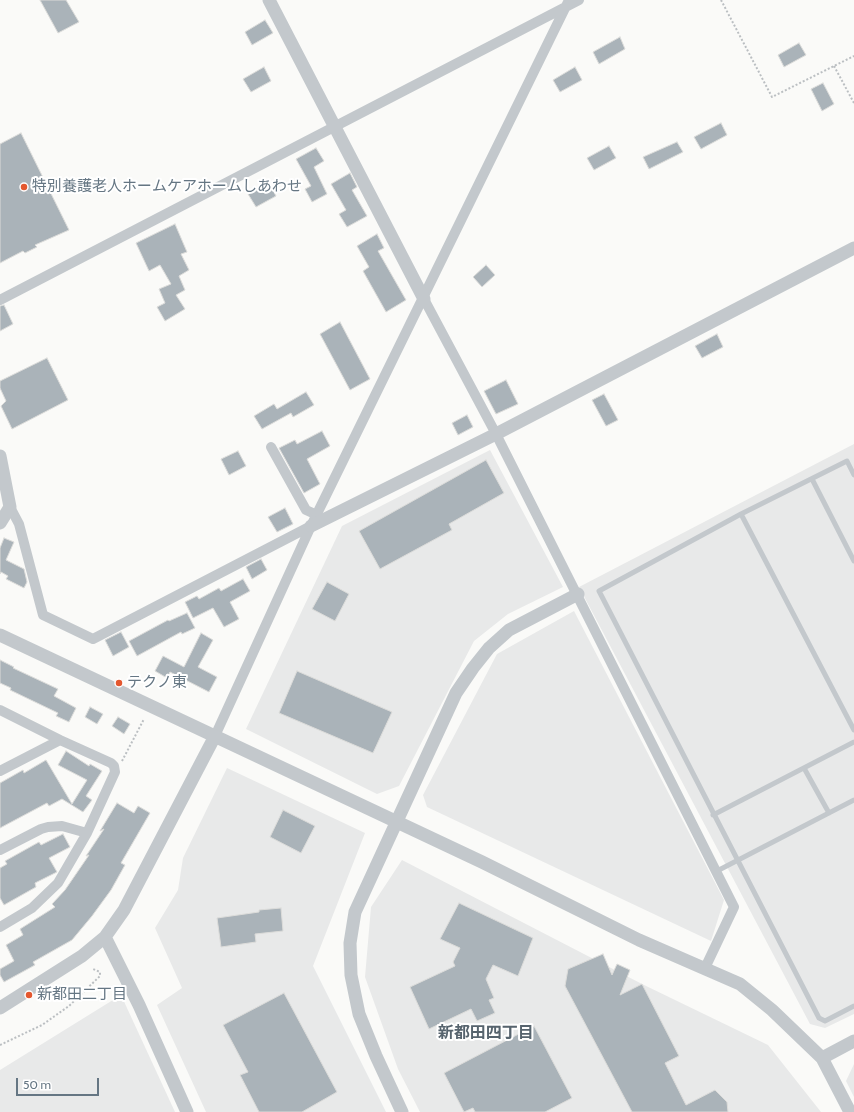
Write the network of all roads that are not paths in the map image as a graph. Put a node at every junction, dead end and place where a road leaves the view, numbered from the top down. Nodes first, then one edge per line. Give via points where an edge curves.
1 (269, 0) edge
2 (579, 0) edge
3 (567, 4) edge
4 (334, 127) junction
5 (854, 248) edge
6 (424, 299) junction
7 (0, 300) edge
8 (496, 434) junction
9 (271, 447) dead end
10 (0, 456) edge
11 (854, 475) edge
12 (812, 479) junction
13 (10, 507) junction
14 (741, 514) junction
15 (314, 521) junction
16 (0, 523) edge
17 (854, 560) edge
18 (578, 594) junction
19 (0, 634) edge
20 (0, 710) edge
21 (854, 730) edge
22 (215, 736) junction
23 (60, 740) junction
24 (854, 742) edge
25 (804, 768) junction
26 (0, 771) edge
27 (854, 800) edge
28 (829, 813) junction
29 (713, 815) junction
30 (397, 822) junction
31 (87, 833) junction
32 (0, 850) edge
33 (737, 861) junction
34 (717, 871) junction
35 (0, 927) edge
36 (105, 937) junction
37 (705, 968) junction
38 (854, 1006) edge
39 (0, 1008) edge
40 (854, 1041) edge
41 (822, 1058) junction
42 (187, 1112) edge
43 (402, 1112) edge
44 (850, 1112) edge

1 - 4 street
2 - 3 street
3 - 4 street
3 - 6 street
4 - 6 street
4 - 7 street
5 - 8 street
6 - 8 street
6 - 15 street
8 - 15 street
8 - 18 street
9 - 15 street
10 - 13 street
11 - 12 lane via 847,461
12 - 14 lane
12 - 17 lane
13 - 15 street via 19,524 43,615 93,639
13 - 16 street
14 - 21 lane
14 - 29 lane via 599,591
15 - 22 street
18 - 30 street via 509,630 489,648 473,668 456,693
18 - 34 street
19 - 22 street
20 - 23 street
22 - 30 street
22 - 36 street via 124,910
23 - 26 street
23 - 31 street via 114,766 115,772
24 - 25 lane
25 - 28 lane
25 - 29 lane
27 - 28 lane
28 - 33 lane
29 - 33 lane
30 - 37 street via 639,940
30 - 43 street via 355,912 350,943 351,974 359,1014
31 - 32 street via 62,826 41,828
31 - 35 street via 67,869 47,895 20,917
33 - 34 lane
33 - 38 lane via 819,1018 825,1021
34 - 37 street via 734,907
36 - 39 street via 82,956
36 - 42 street
37 - 41 street via 740,984 772,1010
40 - 41 street
41 - 44 street

